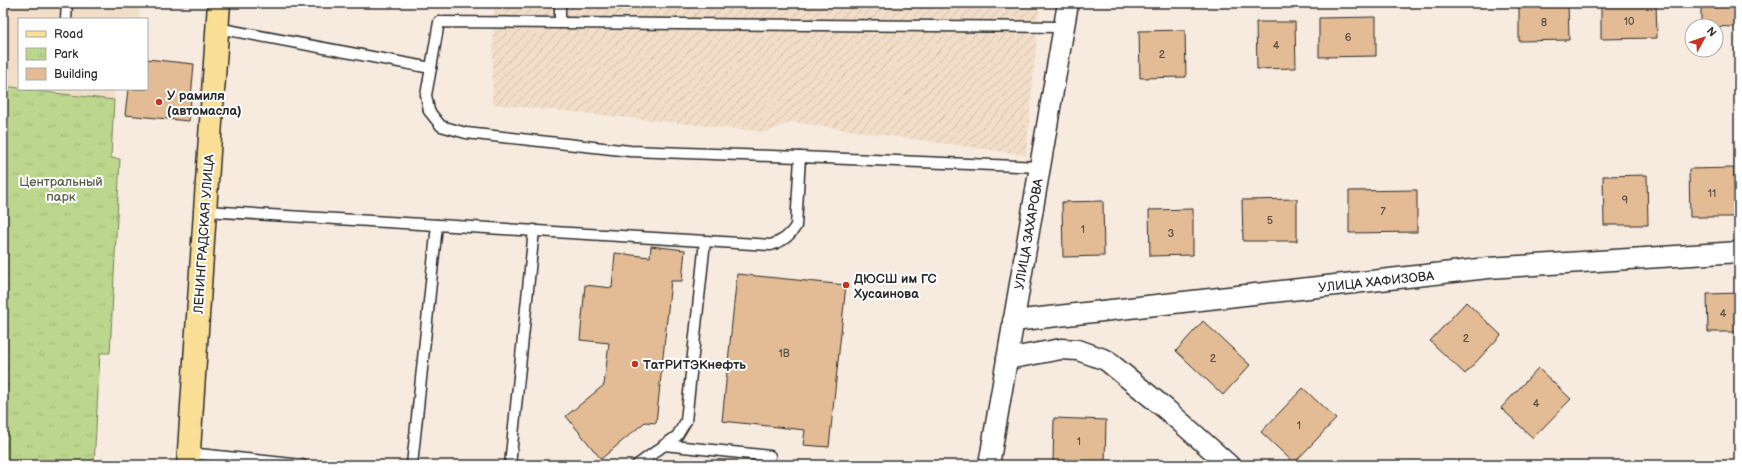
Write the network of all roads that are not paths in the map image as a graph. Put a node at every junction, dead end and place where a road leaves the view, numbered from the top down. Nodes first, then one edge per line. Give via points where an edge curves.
1 (3, 3) edge
2 (67, 3) edge
3 (219, 3) edge
4 (560, 3) edge
5 (1068, 3) edge
6 (3, 7) edge
7 (66, 18) edge
8 (560, 23) junction
9 (1063, 27) junction
10 (217, 28) junction
11 (431, 68) junction
12 (800, 157) junction
13 (1040, 166) junction
14 (205, 211) junction
15 (437, 225) junction
16 (534, 230) junction
17 (705, 241) junction
18 (1739, 252) edge
19 (1013, 321) junction
20 (1007, 359) junction
21 (664, 445) junction
22 (770, 456) dead end
23 (188, 459) edge
24 (302, 465) edge
25 (412, 465) edge
26 (510, 465) edge
27 (637, 465) edge
28 (989, 465) edge
29 (1229, 465) edge

1 - 6 lane
2 - 7 lane
3 - 10 main road, ЛЕНИНГРАДСКАЯ УЛИЦА
4 - 8 lane
5 - 9 street, УЛИЦА ЗАХАРОВА
8 - 9 lane
8 - 11 lane via 439,22
9 - 13 street, УЛИЦА ЗАХАРОВА
10 - 11 lane
10 - 14 main road, ЛЕНИНГРАДСКАЯ УЛИЦА
11 - 12 lane via 426,95 429,110 441,126 466,133 630,151
12 - 13 lane
12 - 17 lane via 796,226 790,235 771,245
13 - 19 street, УЛИЦА ЗАХАРОВА
14 - 15 lane
14 - 23 main road, ЛЕНИНГРАДСКАЯ УЛИЦА
15 - 16 lane
15 - 25 lane
16 - 17 lane
16 - 26 lane
17 - 21 lane via 686,421 677,436
18 - 19 street, УЛИЦА ХАФИЗОВА via 1488,268
19 - 20 street, УЛИЦА ЗАХАРОВА
20 - 28 street, УЛИЦА ЗАХАРОВА
20 - 29 street via 1060,349 1078,350 1106,360
21 - 22 lane
21 - 27 lane
23 - 24 lane

